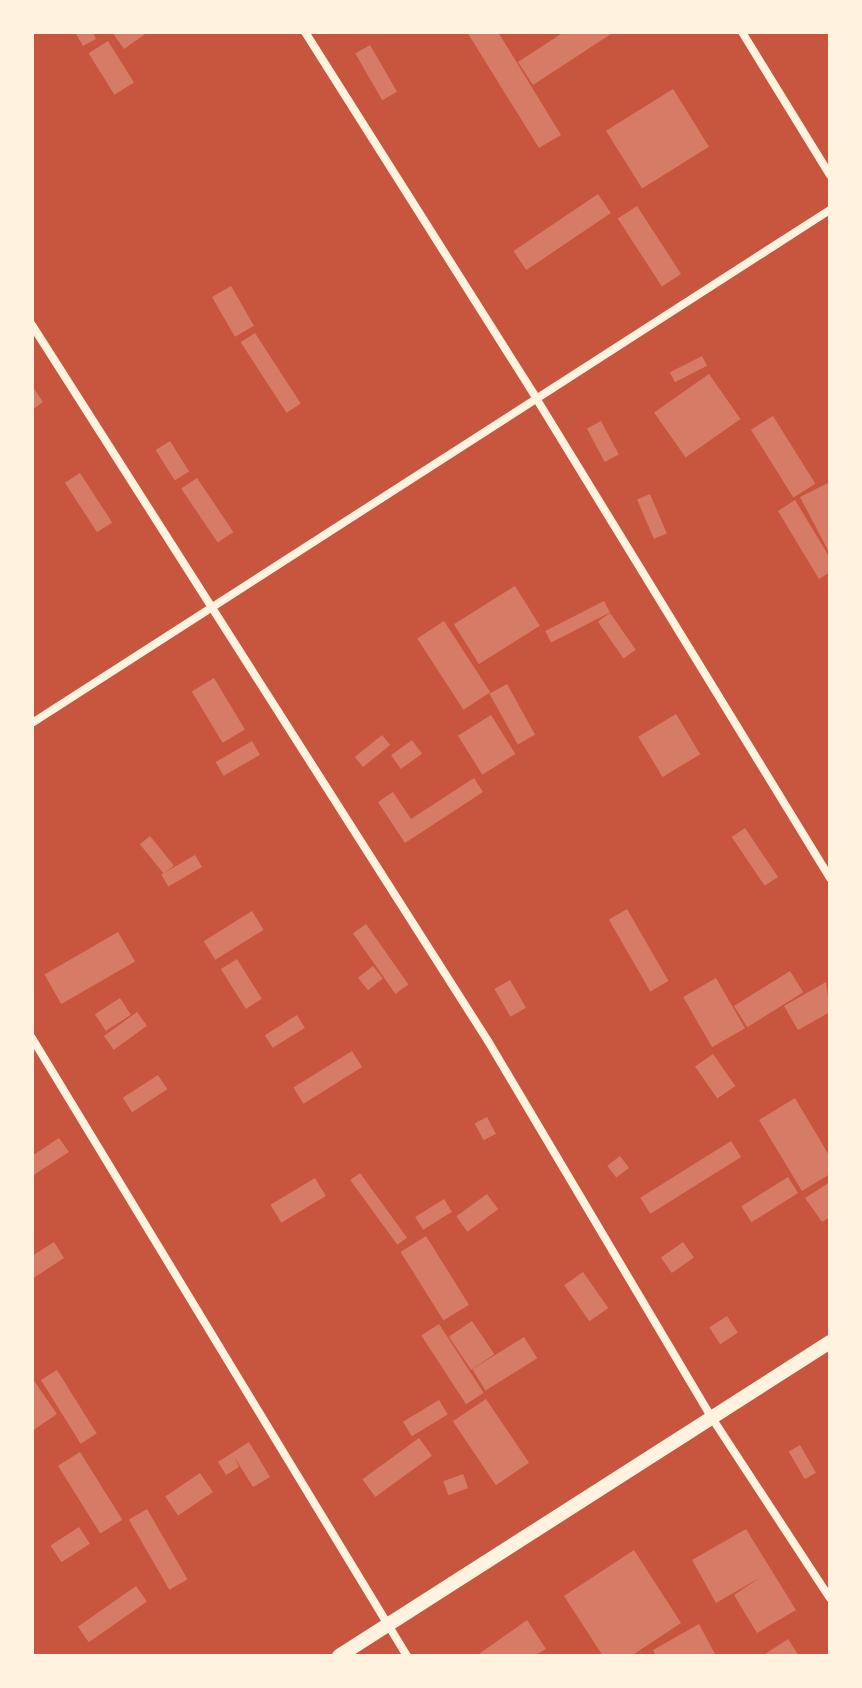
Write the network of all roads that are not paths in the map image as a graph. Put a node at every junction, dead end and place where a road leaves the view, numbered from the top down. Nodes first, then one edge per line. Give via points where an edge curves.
1 (305, 32) edge
2 (742, 32) edge
3 (830, 175) edge
4 (830, 210) edge
5 (32, 325) edge
6 (536, 398) junction
7 (212, 606) junction
8 (32, 723) edge
9 (830, 878) edge
10 (32, 1038) edge
11 (830, 1342) edge
12 (712, 1418) junction
13 (830, 1598) edge
14 (387, 1625) junction
15 (339, 1656) edge
16 (407, 1656) edge

1 - 6 street
2 - 3 street
4 - 6 street
5 - 7 street
6 - 7 street
6 - 9 street
7 - 8 street
7 - 12 street via 488,1041
10 - 14 street
11 - 12 street
12 - 13 street
12 - 14 street
14 - 15 street
14 - 16 street

